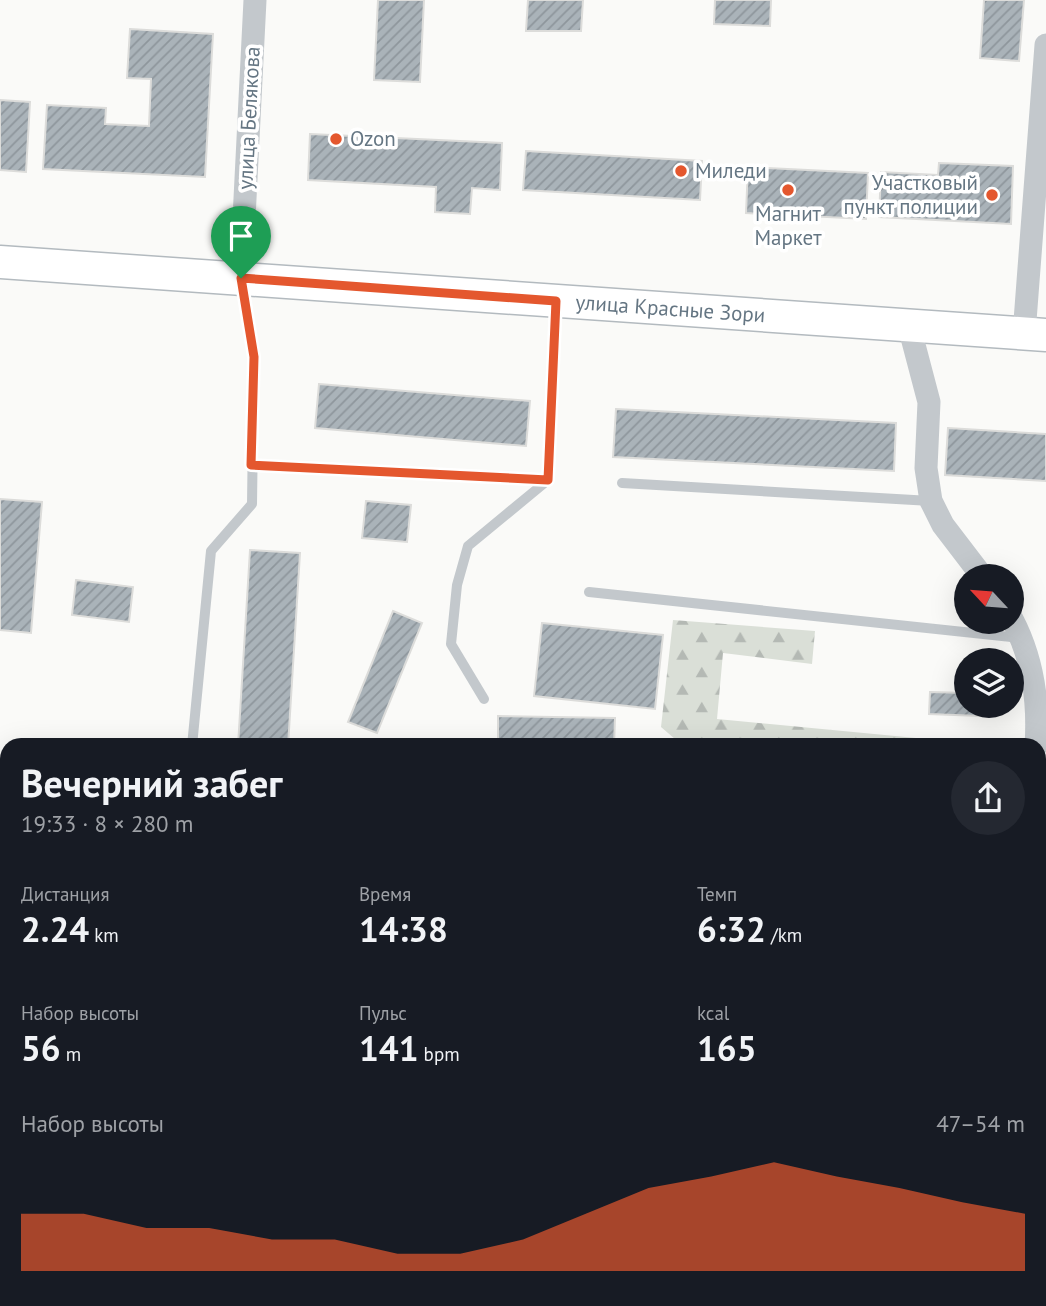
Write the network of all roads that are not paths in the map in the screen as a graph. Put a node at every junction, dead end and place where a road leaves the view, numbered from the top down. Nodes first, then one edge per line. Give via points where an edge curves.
1 (255, 0) edge
2 (1046, 46) edge
3 (0, 262) edge
4 (241, 278) junction
5 (556, 301) junction
6 (909, 326) junction
7 (1035, 335) edge
8 (251, 465) junction
9 (548, 480) junction
10 (622, 483) dead end
11 (931, 501) junction
12 (973, 564) edge
13 (589, 592) dead end
14 (954, 624) edge
15 (1019, 634) edge
16 (484, 699) dead end
17 (193, 738) edge
18 (1037, 738) edge

1 - 4 street, улица Белякова
2 - 7 street
3 - 4 main road, улица Красные Зори
4 - 5 main road, улица Красные Зори
4 - 8 lane via 254,357
5 - 6 main road, улица Красные Зори
5 - 9 lane
6 - 7 main road, улица Красные Зори
6 - 11 street via 929,402 926,468
8 - 9 lane
8 - 17 lane via 252,504 211,551
9 - 16 lane via 468,546 457,585 451,644
10 - 11 lane
11 - 12 street
13 - 14 lane
15 - 18 street via 1033,676

